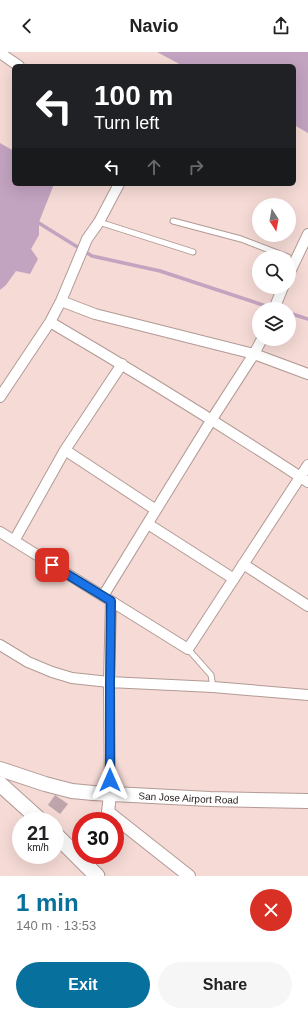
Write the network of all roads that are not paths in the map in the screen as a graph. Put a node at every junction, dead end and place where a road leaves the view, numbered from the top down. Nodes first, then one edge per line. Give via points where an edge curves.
1 (0, 53) edge
2 (16, 64) edge
3 (118, 186) edge
4 (173, 221) dead end
5 (100, 222) junction
6 (308, 234) edge
7 (270, 250) edge
8 (296, 251) edge
9 (193, 252) dead end
10 (61, 301) junction
11 (50, 322) junction
12 (258, 346) edge
13 (254, 354) junction
14 (122, 364) junction
15 (308, 374) edge
16 (0, 397) edge
17 (212, 419) junction
18 (65, 450) junction
19 (308, 465) edge
20 (304, 479) edge
21 (156, 510) junction
22 (148, 524) junction
23 (0, 532) edge
24 (14, 541) junction
25 (243, 564) junction
26 (234, 579) junction
27 (107, 599) junction
28 (308, 606) edge
29 (0, 645) edge
30 (188, 649) junction
31 (110, 682) junction
32 (213, 687) junction
33 (308, 695) edge
34 (0, 769) edge
35 (0, 784) edge
36 (110, 794) junction
37 (308, 801) edge
38 (31, 812) edge
39 (64, 843) edge
40 (97, 876) edge
41 (188, 876) edge

1 - 2 street
3 - 5 street
4 - 7 lane via 241,239
5 - 9 lane
5 - 10 street via 87,239
6 - 8 street
10 - 11 street
10 - 13 street via 95,314
11 - 14 street
11 - 16 street
12 - 13 street
13 - 15 street
13 - 17 street
14 - 17 street
14 - 18 street
17 - 20 street
17 - 21 street
18 - 21 street
18 - 24 street
19 - 20 street
20 - 25 street
21 - 22 street
22 - 26 street
22 - 27 street
23 - 24 street
24 - 27 street
25 - 26 street
25 - 28 street
26 - 30 street
27 - 30 street
27 - 31 street
29 - 31 street via 28,662 52,672 72,678
30 - 32 lane via 211,675
31 - 32 street
31 - 36 street
32 - 33 street
34 - 36 main road, San Jose Airport Road via 72,791
35 - 38 main road
36 - 37 main road, San Jose Airport Road
36 - 41 street via 108,812
39 - 40 main road

